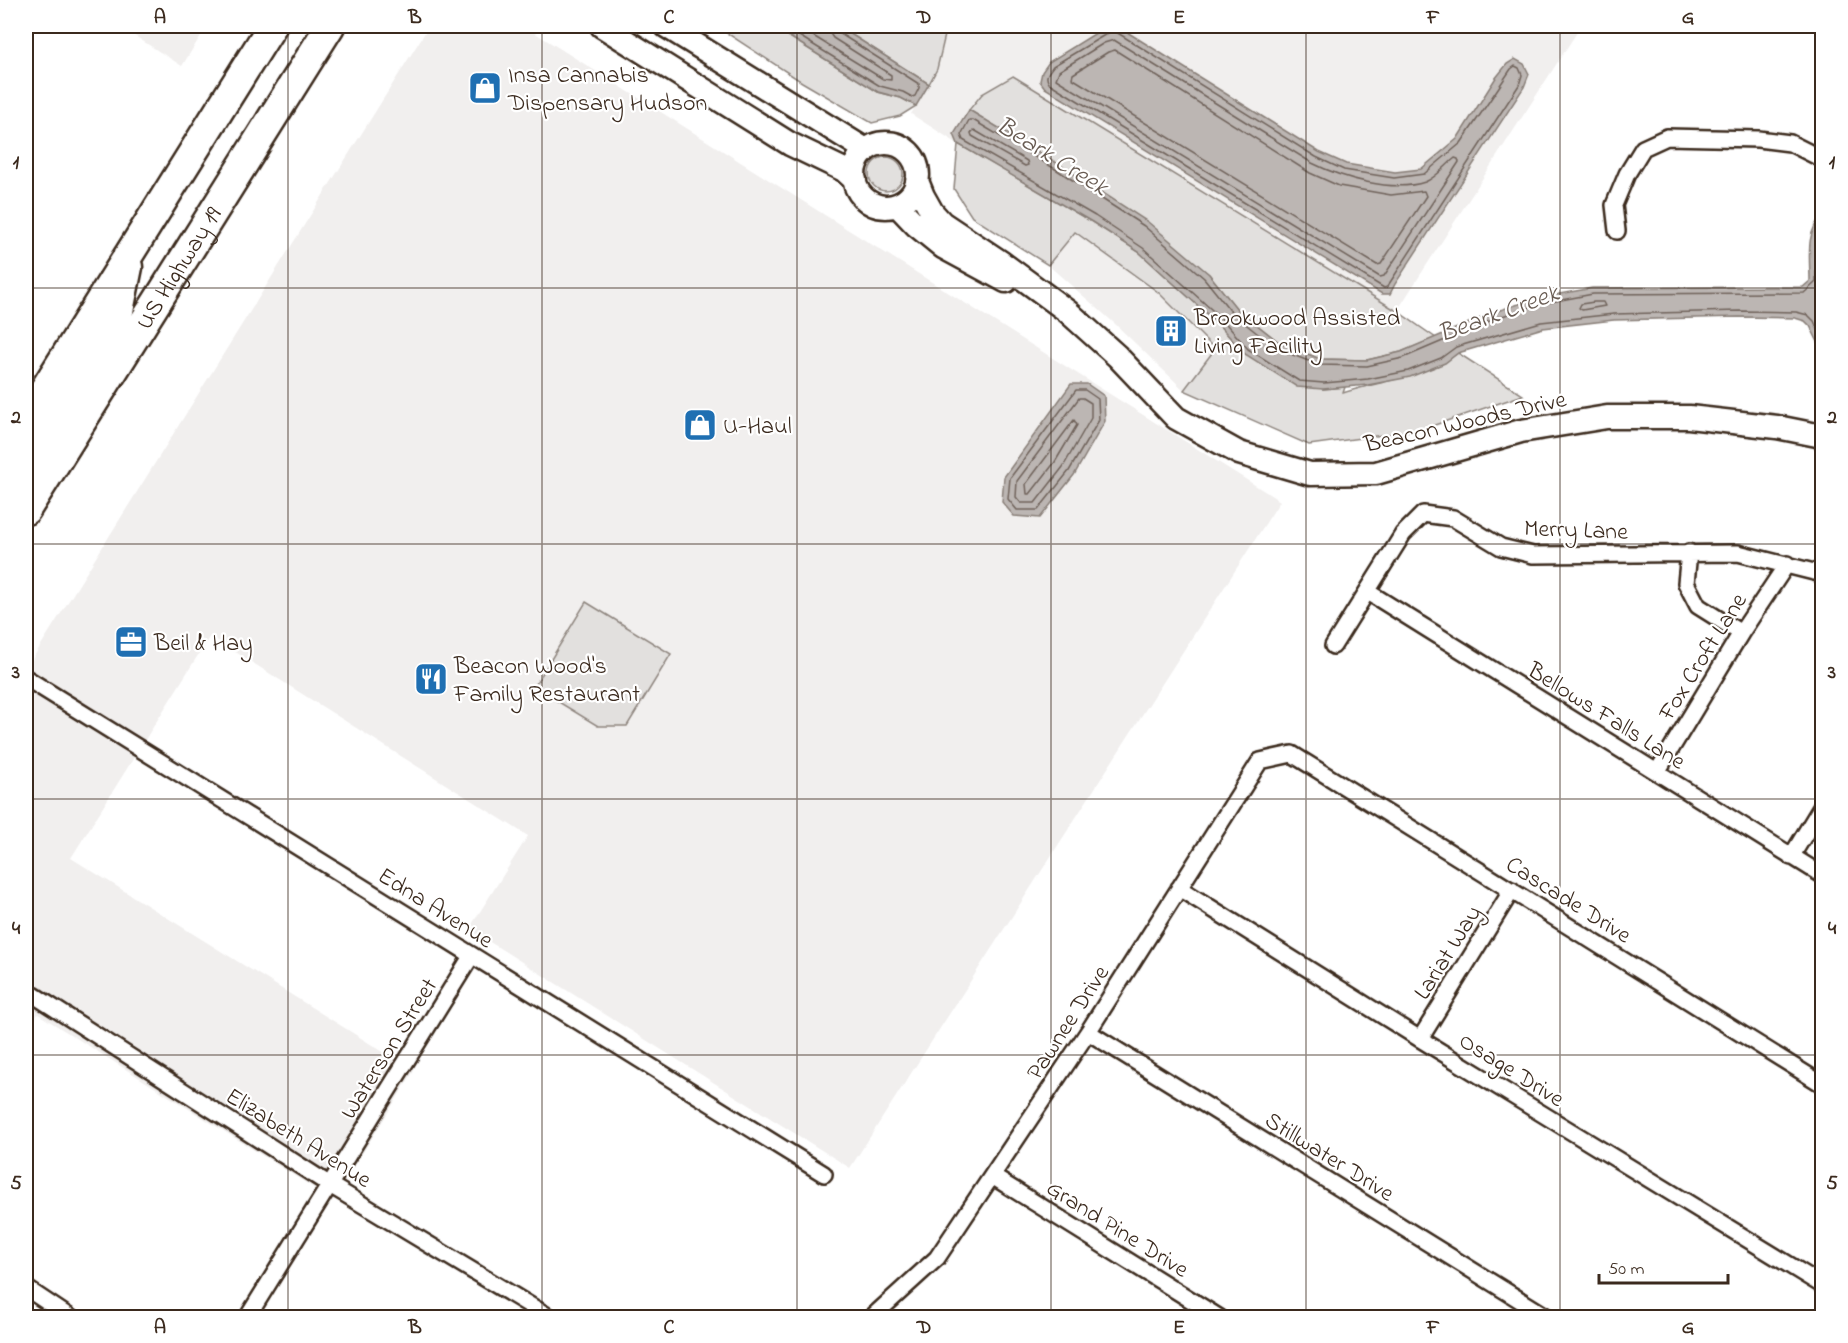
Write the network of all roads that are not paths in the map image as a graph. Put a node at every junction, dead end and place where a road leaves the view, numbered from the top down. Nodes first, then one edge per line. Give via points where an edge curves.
1 (272, 26) edge
2 (330, 26) edge
3 (602, 26) edge
4 (666, 26) edge
5 (866, 150) junction
6 (1822, 159) edge
7 (855, 180) junction
8 (917, 181) junction
9 (897, 205) junction
10 (1617, 231) dead end
11 (132, 250) junction
12 (1067, 310) junction
13 (26, 419) edge
14 (1822, 436) edge
15 (26, 467) edge
16 (26, 510) edge
17 (1689, 552) junction
18 (1787, 564) junction
19 (1822, 574) edge
20 (1368, 591) junction
21 (1741, 633) junction
22 (1333, 646) dead end
23 (26, 678) edge
24 (1292, 753) joint
25 (1657, 772) junction
26 (1822, 806) edge
27 (1791, 857) junction
28 (1822, 875) edge
29 (1179, 888) junction
30 (1512, 890) junction
31 (472, 955) junction
32 (26, 990) edge
33 (1088, 1032) junction
34 (1420, 1039) junction
35 (1822, 1084) edge
36 (824, 1174) dead end
37 (992, 1176) junction
38 (330, 1185) junction
39 (1822, 1285) edge
40 (26, 1288) edge
41 (882, 1315) edge
42 (71, 1317) edge
43 (247, 1317) edge
44 (551, 1317) edge
45 (1220, 1317) edge
46 (1549, 1317) edge

1 - 11 highway, US Highway 19
2 - 16 highway, US Highway 19
3 - 7 street via 790,144
4 - 5 street
5 - 7 street via 855,166
5 - 8 street, Beacon Woods Drive via 884,143 901,146 916,164
6 - 10 street via 1790,143 1667,138 1643,148 1627,174 1614,205
7 - 9 street via 868,201 887,207
8 - 9 street via 912,193
8 - 12 street, Beacon Woods Drive via 942,223
9 - 12 street, Beacon Woods Drive via 943,247
11 - 13 highway, US Highway 19
11 - 15 highway via 118,316
12 - 14 street, Beacon Woods Drive via 1176,418 1239,453 1310,474 1377,473 1521,431 1607,417 1689,417
17 - 18 street, Merry Lane via 1738,553
17 - 20 street, Merry Lane via 1533,555 1501,547 1453,518 1423,514 1403,534
17 - 21 street via 1686,583 1698,606
18 - 19 street, Merry Lane
18 - 21 street, Fox Croft Lane
20 - 22 street, Merry Lane
20 - 25 street, Bellows Falls Lane
21 - 25 street, Fox Croft Lane
23 - 31 street, Edna Avenue
24 - 29 street, Pawnee Drive via 1260,761
24 - 30 street, Cascade Drive
25 - 27 street, Bellows Falls Lane
26 - 27 street
27 - 28 street, Bellows Falls Lane
29 - 33 street, Pawnee Drive
29 - 34 street, Osage Drive
30 - 34 street, Lariat Way
30 - 35 street, Cascade Drive
31 - 36 street, Edna Avenue
31 - 38 street, Waterson Street
32 - 38 street, Elizabeth Avenue
33 - 37 street, Pawnee Drive
33 - 46 street, Stillwater Drive
34 - 39 street, Osage Drive
37 - 41 street, Pawnee Drive via 937,1258
37 - 45 street, Grand Pine Drive
38 - 43 street, Waterson Street
38 - 44 street, Elizabeth Avenue
40 - 42 street

